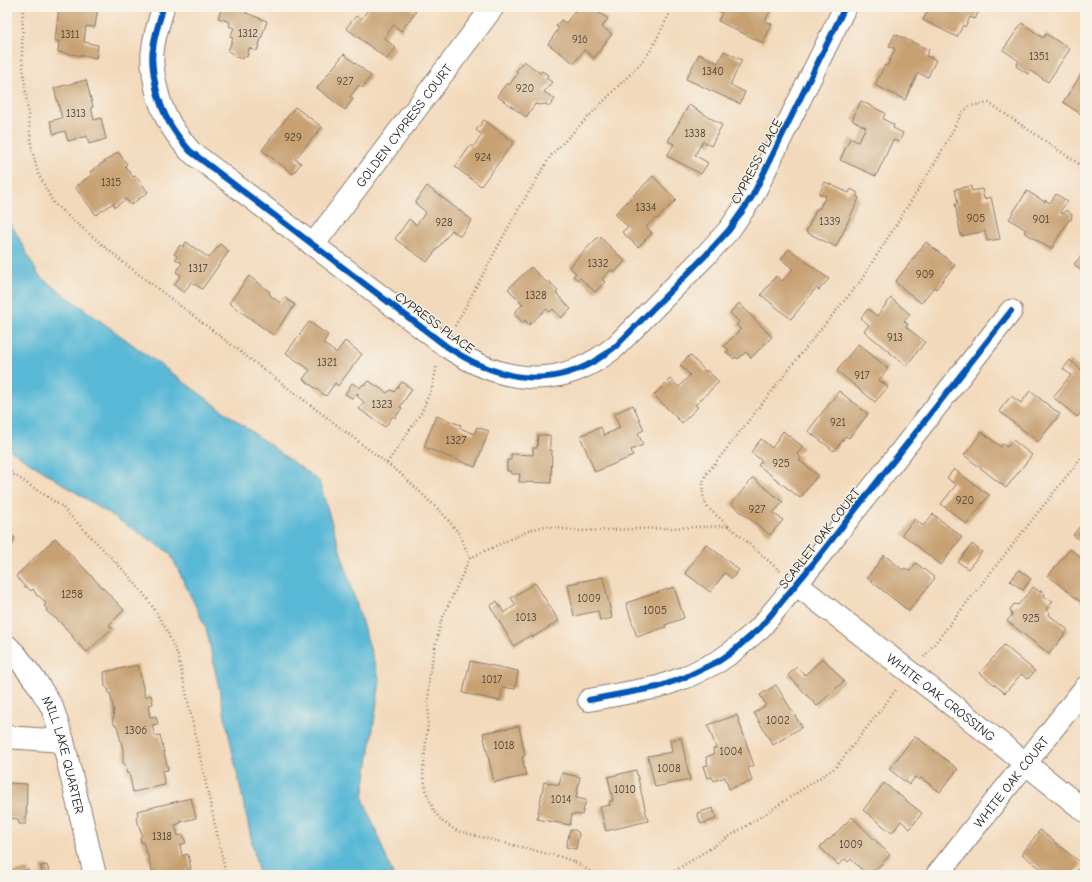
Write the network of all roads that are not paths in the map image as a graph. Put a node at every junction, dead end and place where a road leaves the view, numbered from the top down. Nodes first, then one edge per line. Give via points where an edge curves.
1 (163, 7) edge
2 (493, 7) edge
3 (845, 7) edge
4 (313, 245) junction
5 (1011, 311) dead end
6 (796, 584) junction
7 (7, 646) edge
8 (1085, 688) edge
9 (589, 700) dead end
10 (7, 737) edge
11 (63, 741) junction
12 (1026, 764) junction
13 (1085, 811) edge
14 (95, 875) edge
15 (937, 875) edge

1 - 4 street, CYPRESS PLACE via 152,62 161,108 177,136 190,151
2 - 4 street, GOLDEN CYPRESS COURT
3 - 4 street, CYPRESS PLACE via 749,202 729,230 706,255 616,346 591,363 544,378 498,373 465,359
5 - 6 street, SCARLET OAK COURT
6 - 9 street, SCARLET OAK COURT via 760,628 719,661 658,687
6 - 12 street, WHITE OAK CROSSING
7 - 11 street, MILL LAKE QUARTER via 37,683 52,707
8 - 12 street, WHITE OAK COURT
10 - 11 street
11 - 14 street, MILL LAKE QUARTER
12 - 13 street, WHITE OAK CROSSING
12 - 15 street, WHITE OAK COURT

